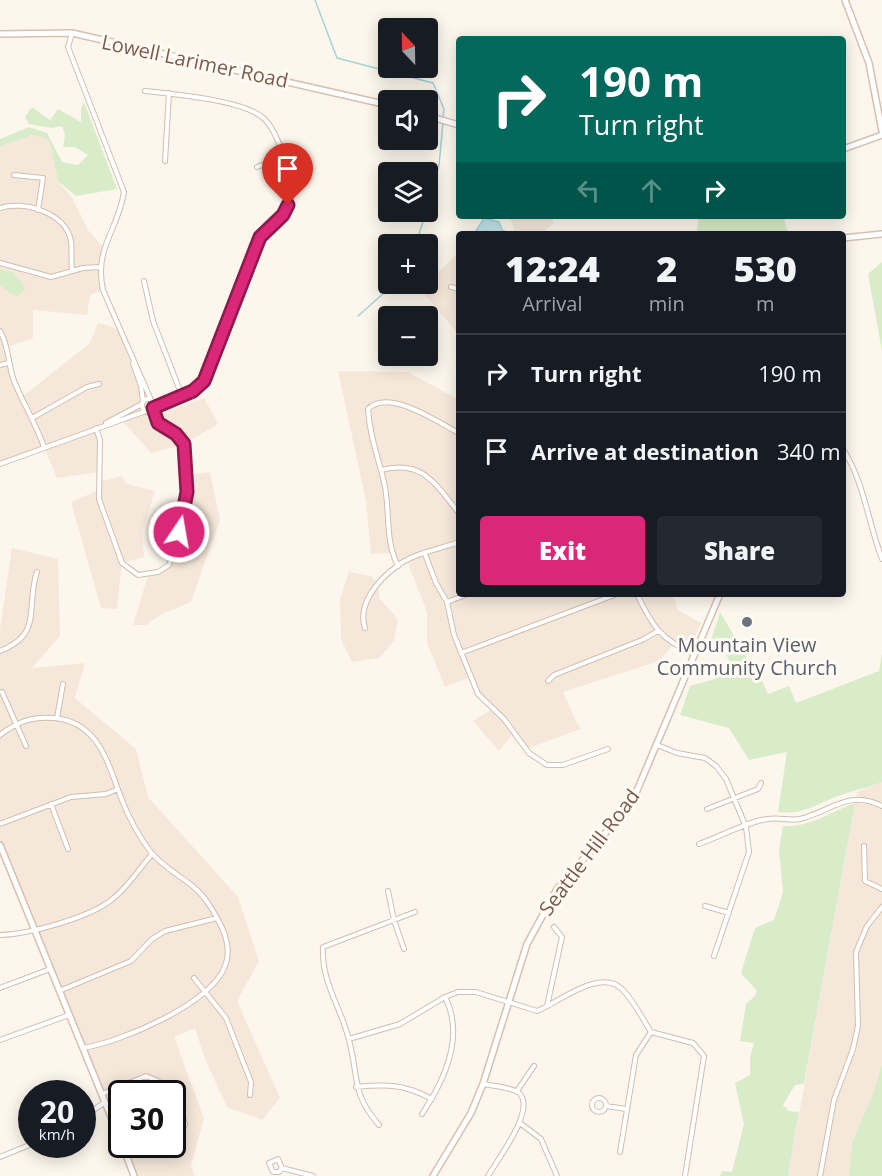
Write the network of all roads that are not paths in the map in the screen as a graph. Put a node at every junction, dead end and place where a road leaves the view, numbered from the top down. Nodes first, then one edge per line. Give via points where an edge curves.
1 (845, 0) edge
2 (72, 33) junction
3 (0, 34) edge
4 (145, 91) dead end
5 (170, 93) junction
6 (378, 103) edge
7 (438, 119) edge
8 (456, 124) edge
9 (882, 131) edge
10 (882, 135) edge
11 (846, 148) edge
12 (282, 156) junction
13 (165, 161) dead end
14 (257, 166) dead end
15 (14, 175) dead end
16 (0, 208) edge
17 (38, 210) junction
18 (882, 234) edge
19 (846, 238) edge
20 (0, 263) edge
21 (100, 267) junction
22 (72, 270) junction
23 (144, 281) dead end
24 (451, 287) dead end
25 (456, 288) edge
26 (0, 331) edge
27 (133, 362) junction
28 (8, 363) junction
29 (0, 365) edge
30 (99, 384) dead end
31 (182, 396) junction
32 (152, 401) junction
33 (142, 403) junction
34 (165, 403) junction
35 (153, 408) junction
36 (146, 411) junction
37 (32, 418) junction
38 (155, 419) junction
39 (105, 424) junction
40 (96, 428) junction
41 (456, 431) edge
42 (45, 447) junction
43 (846, 454) edge
44 (0, 464) edge
45 (381, 470) junction
46 (456, 509) edge
47 (456, 543) edge
48 (425, 554) junction
49 (882, 559) edge
50 (398, 566) junction
51 (37, 572) dead end
52 (460, 597) edge
53 (609, 597) edge
54 (639, 597) edge
55 (719, 597) edge
56 (447, 602) junction
57 (365, 628) dead end
58 (658, 631) junction
59 (0, 651) edge
60 (461, 653) junction
61 (696, 654) junction
62 (548, 681) dead end
63 (63, 684) dead end
64 (2, 692) edge
65 (57, 718) junction
66 (16, 723) junction
67 (0, 735) edge
68 (657, 745) junction
69 (26, 746) dead end
70 (608, 749) dead end
71 (761, 783) dead end
72 (118, 789) junction
73 (735, 799) junction
74 (51, 804) junction
75 (882, 806) edge
76 (707, 809) dead end
77 (0, 824) edge
78 (746, 827) junction
79 (699, 844) dead end
80 (0, 845) edge
81 (864, 846) dead end
82 (68, 849) dead end
83 (152, 854) junction
84 (882, 889) edge
85 (388, 891) dead end
86 (705, 906) dead end
87 (882, 907) edge
88 (414, 912) dead end
89 (729, 913) junction
90 (217, 918) junction
91 (394, 920) junction
92 (554, 927) dead end
93 (34, 932) junction
94 (0, 934) edge
95 (404, 949) dead end
96 (714, 956) dead end
97 (50, 969) junction
98 (194, 978) dead end
99 (0, 988) edge
100 (59, 991) junction
101 (205, 992) junction
102 (445, 997) junction
103 (507, 1003) junction
104 (547, 1006) junction
105 (69, 1015) junction
106 (651, 1032) junction
107 (349, 1039) junction
108 (0, 1040) edge
109 (83, 1048) junction
110 (534, 1066) dead end
111 (136, 1080) edge
112 (156, 1080) edge
113 (483, 1084) junction
114 (356, 1087) junction
115 (517, 1091) junction
116 (108, 1092) edge
117 (102, 1094) junction
118 (250, 1095) dead end
119 (432, 1099) junction
120 (105, 1102) junction
121 (606, 1106) dead end
122 (96, 1108) edge
123 (108, 1109) edge
124 (626, 1109) junction
125 (423, 1114) dead end
126 (520, 1123) junction
127 (379, 1125) dead end
128 (18, 1150) edge
129 (620, 1152) dead end
130 (0, 1157) edge
131 (127, 1158) edge
132 (282, 1168) dead end
133 (134, 1176) edge
134 (314, 1176) edge
135 (433, 1176) edge
136 (488, 1176) edge
137 (557, 1176) edge
138 (685, 1176) edge
139 (820, 1176) edge

1 - 9 main road via 867,55
2 - 3 main road, Lowell Larimer Road
2 - 6 main road, Lowell Larimer Road
2 - 21 street via 68,47 124,192 122,206 103,247
4 - 5 street
5 - 12 street via 256,112 269,123
5 - 13 street
7 - 8 main road
10 - 11 main road
12 - 14 street
12 - 31 street via 292,189 288,206 260,237 204,381
15 - 17 street via 43,178
16 - 17 street via 9,205
17 - 22 street via 65,227 71,241
18 - 19 main road
20 - 22 street via 51,276
21 - 22 street
21 - 27 street via 103,290
23 - 31 street via 153,321
24 - 25 street
26 - 28 street via 7,346
27 - 32 street
27 - 33 street
28 - 29 street
28 - 37 street
30 - 37 street
31 - 34 street
32 - 33 street
32 - 34 street
32 - 35 street
33 - 36 street
33 - 39 street
34 - 35 street
35 - 36 street
35 - 38 street
36 - 38 street
36 - 39 street
37 - 42 street
38 - 40 street via 184,444 187,492 169,565 158,572 138,575 122,563 99,499 100,440
39 - 40 street
40 - 42 street
41 - 45 street via 402,404 373,404 368,409 371,441
42 - 44 street
43 - 49 street via 857,471
45 - 46 street via 399,465 418,470 428,476
45 - 50 street via 390,545
47 - 48 street
48 - 50 street
48 - 56 street
50 - 57 street via 366,601 362,612
51 - 59 street via 26,635
52 - 56 street
53 - 60 street
54 - 58 street
55 - 61 main road, Seattle Hill Road
56 - 60 street
58 - 61 street via 674,645
58 - 62 street
60 - 70 street via 478,694 504,719 529,753 547,765 564,765
61 - 68 main road, Seattle Hill Road
63 - 65 street
64 - 66 street
65 - 66 street via 40,717
65 - 72 street via 80,726 100,745
66 - 67 street
66 - 69 street
68 - 73 street via 711,762 726,779
68 - 103 main road, Seattle Hill Road via 636,793 557,889 543,913 527,944
71 - 73 street via 758,789
72 - 74 street
72 - 83 street via 137,833
73 - 76 street
73 - 78 street
74 - 77 street
74 - 82 street
75 - 78 street via 854,798 809,817 793,821 769,818
78 - 79 street
78 - 89 street via 749,852
80 - 93 main road
81 - 84 street via 865,881
83 - 90 street via 196,888
83 - 93 street via 105,904
85 - 91 street
86 - 89 street
87 - 139 street via 859,940 856,952 858,1026 834,1100
88 - 91 street
89 - 96 street
90 - 100 street via 165,931 124,965
90 - 101 street via 226,936 226,966
91 - 95 street
91 - 107 street via 323,947 322,964 331,996
92 - 104 street via 562,937
93 - 94 street
93 - 97 main road
97 - 99 street
97 - 100 main road
98 - 101 street
100 - 105 main road
101 - 109 street via 165,1019
101 - 118 street via 226,1018 251,1082
102 - 103 street via 476,992
102 - 107 street via 400,1024
102 - 119 street via 455,1032 442,1083
103 - 104 street via 537,1011
103 - 113 main road, Seattle Hill Road
104 - 106 street via 591,984 613,984 621,989
105 - 108 street
105 - 109 main road
106 - 124 street via 636,1055
106 - 138 street via 693,1043 704,1056
107 - 114 street
109 - 117 main road
110 - 115 street
111 - 112 street via 146,1076
113 - 115 street
113 - 135 main road, Seattle Hill Road via 471,1113
114 - 119 street via 410,1087
114 - 127 street via 365,1109
115 - 126 street via 525,1109
116 - 117 street
117 - 120 main road
119 - 125 street
120 - 122 street
120 - 123 main road
121 - 124 street
124 - 129 street
126 - 136 street
126 - 137 street via 541,1139
128 - 130 street
131 - 133 main road
132 - 134 street

